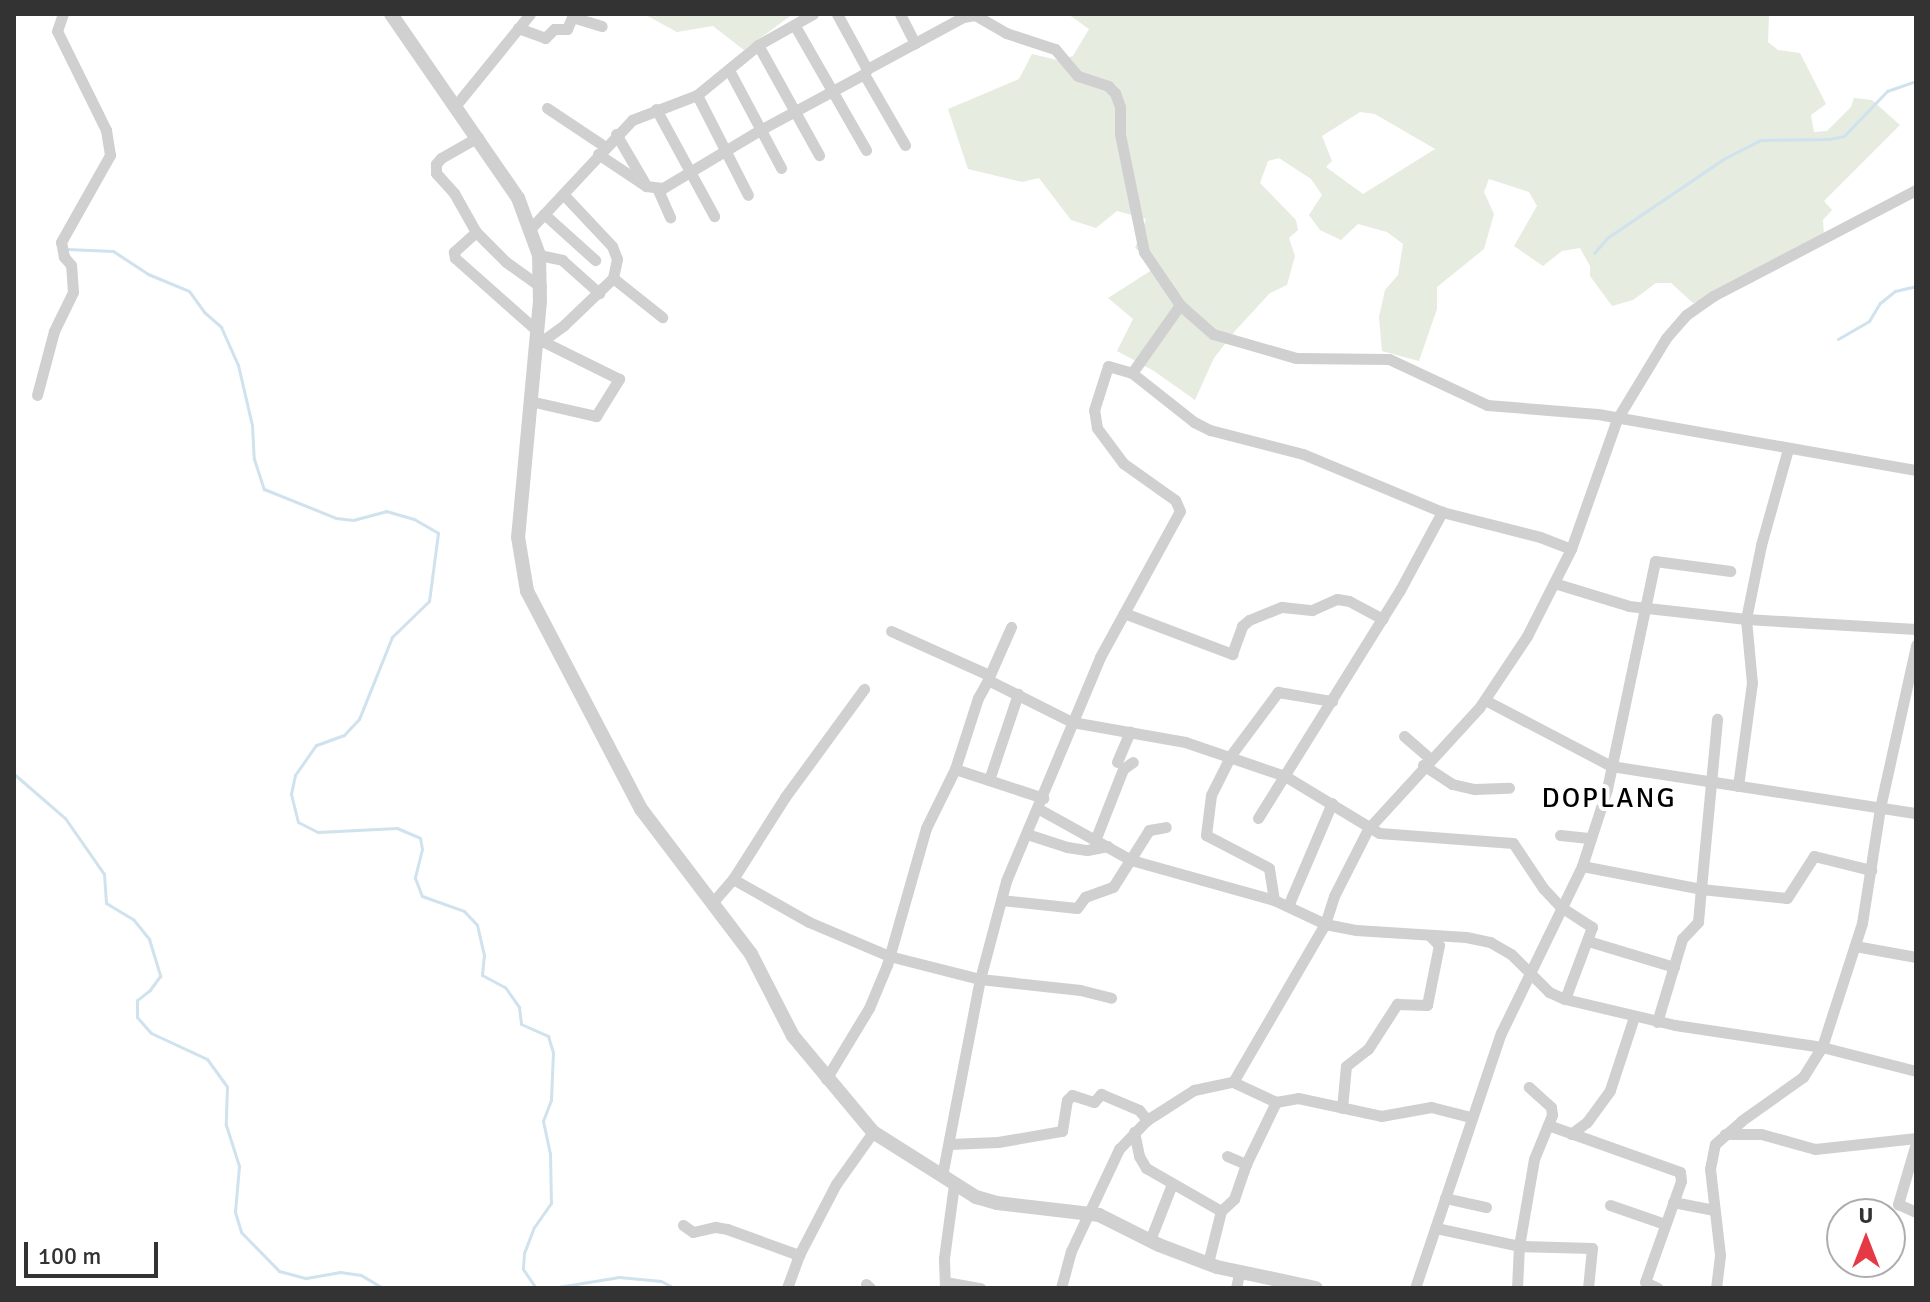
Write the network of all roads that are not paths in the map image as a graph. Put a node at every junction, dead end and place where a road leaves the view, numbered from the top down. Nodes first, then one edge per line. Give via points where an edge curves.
1 (63, 14) edge
2 (391, 14) edge
3 (530, 14) edge
4 (813, 14) edge
5 (837, 14) edge
6 (900, 14) edge
7 (602, 26) dead end
8 (795, 26) junction
9 (518, 28) junction
10 (915, 43) junction
11 (758, 45) junction
12 (729, 70) junction
13 (865, 71) junction
14 (831, 90) junction
15 (697, 95) junction
16 (456, 105) junction
17 (547, 108) dead end
18 (656, 109) junction
19 (797, 111) junction
20 (760, 130) junction
21 (616, 134) junction
22 (478, 137) junction
23 (905, 145) dead end
24 (601, 150) junction
25 (866, 150) dead end
26 (725, 151) junction
27 (819, 155) dead end
28 (781, 168) dead end
29 (691, 170) junction
30 (652, 188) junction
31 (1916, 190) edge
32 (563, 194) junction
33 (748, 195) dead end
34 (544, 214) junction
35 (714, 216) dead end
36 (670, 217) dead end
37 (531, 228) junction
38 (476, 232) junction
39 (539, 255) junction
40 (595, 260) dead end
41 (613, 278) junction
42 (541, 287) junction
43 (599, 293) junction
44 (1180, 305) junction
45 (662, 317) dead end
46 (538, 339) junction
47 (1132, 373) junction
48 (37, 395) dead end
49 (530, 401) junction
50 (1617, 419) junction
51 (1788, 449) junction
52 (1916, 470) edge
53 (1442, 512) junction
54 (1571, 549) junction
55 (1730, 571) dead end
56 (1554, 583) junction
57 (1644, 608) junction
58 (1124, 613) junction
59 (1383, 619) junction
60 (1746, 619) junction
61 (1011, 627) dead end
62 (1916, 629) edge
63 (891, 631) dead end
64 (1916, 645) edge
65 (988, 677) junction
66 (1911, 682) edge
67 (864, 689) dead end
68 (1018, 694) junction
69 (1485, 700) junction
70 (1332, 701) junction
71 (1717, 719) dead end
72 (1072, 722) junction
73 (1130, 732) junction
74 (1404, 736) dead end
75 (1231, 755) junction
76 (1426, 762) junction
77 (1611, 766) junction
78 (955, 769) junction
79 (1283, 775) junction
80 (989, 780) junction
81 (1712, 782) junction
82 (1738, 786) junction
83 (1509, 788) dead end
84 (1041, 803) junction
85 (1332, 803) junction
86 (1880, 808) junction
87 (1916, 813) edge
88 (1258, 818) dead end
89 (1166, 827) dead end
90 (1368, 829) junction
91 (1027, 834) junction
92 (1560, 835) dead end
93 (1096, 838) junction
94 (1591, 838) junction
95 (1108, 846) junction
96 (1131, 860) junction
97 (1582, 866) junction
98 (1871, 870) junction
99 (733, 879) junction
100 (1701, 889) junction
101 (1001, 900) junction
102 (1274, 900) junction
103 (712, 903) junction
104 (1288, 906) junction
105 (1561, 907) junction
106 (1325, 924) junction
107 (1429, 935) junction
108 (1588, 941) junction
109 (1855, 946) junction
110 (889, 956) junction
111 (1916, 957) edge
112 (1674, 967) junction
113 (1529, 972) junction
114 (980, 979) junction
115 (1111, 998) dead end
116 (1565, 999) junction
117 (1634, 1017) junction
118 (1657, 1022) junction
119 (1822, 1047) junction
120 (1916, 1071) edge
121 (826, 1079) junction
122 (1233, 1082) junction
123 (1529, 1087) dead end
124 (1276, 1102) junction
125 (1342, 1108) junction
126 (1470, 1117) junction
127 (1147, 1120) junction
128 (1548, 1125) junction
129 (873, 1132) junction
130 (1134, 1132) junction
131 (1571, 1134) junction
132 (1724, 1134) junction
133 (1916, 1140) edge
134 (949, 1144) junction
135 (1227, 1156) dead end
136 (1246, 1164) junction
137 (948, 1180) junction
138 (1172, 1184) junction
139 (1445, 1198) junction
140 (1673, 1202) junction
141 (1610, 1205) dead end
142 (1486, 1207) dead end
143 (1714, 1210) junction
144 (1221, 1211) junction
145 (1916, 1212) edge
146 (1087, 1214) junction
147 (1665, 1224) junction
148 (683, 1225) dead end
149 (1436, 1228) junction
150 (1150, 1240) junction
151 (1519, 1246) junction
152 (799, 1255) junction
153 (1208, 1263) junction
154 (1237, 1281) edge
155 (945, 1285) edge
156 (1290, 1285) edge
157 (787, 1288) edge
158 (980, 1288) edge
159 (1061, 1288) edge
160 (1316, 1288) edge
161 (1415, 1288) edge
162 (1517, 1288) edge
163 (1588, 1288) edge
164 (1656, 1288) edge
165 (1716, 1288) edge

1 - 48 street via 57,28 106,130 110,155 61,242 71,265 73,292 54,331
2 - 16 street
3 - 9 street
4 - 8 street
5 - 13 street
6 - 10 street
7 - 9 street via 572,17 565,31 554,29 545,38
8 - 11 street
8 - 14 street
9 - 16 street
10 - 13 street
10 - 44 street via 975,15 992,27 1055,49 1078,76 1108,86 1115,93 1141,244
11 - 12 street
11 - 19 street
12 - 15 street
12 - 20 street
13 - 14 street
13 - 23 street
14 - 19 street
14 - 25 street
15 - 18 street
15 - 26 street
16 - 22 street
17 - 24 street
18 - 21 street
18 - 29 street
19 - 20 street
19 - 27 street
20 - 26 street
20 - 28 street
21 - 24 street
21 - 30 street
22 - 37 street
22 - 38 street via 436,164 438,177 454,193
24 - 30 street
24 - 32 street
26 - 29 street
26 - 33 street
29 - 30 street
29 - 35 street
30 - 36 street
31 - 50 street via 1686,315
32 - 34 street
32 - 41 street via 612,246 617,259
34 - 37 street
34 - 40 street
37 - 39 street
38 - 42 street
38 - 46 street via 454,252 455,258
39 - 42 street
39 - 43 street via 562,260
41 - 43 street
41 - 45 street
42 - 46 street
43 - 46 street
44 - 47 street
44 - 50 street via 1200,326 1240,344 1316,360 1389,359 1487,405
46 - 49 street
46 - 49 street via 619,379 596,416
47 - 53 street via 1210,430 1303,454
47 - 58 street via 1108,366 1095,423 1123,463 1175,500 1180,511
49 - 103 street via 518,537 527,591 641,809
50 - 51 street
50 - 54 street
51 - 52 street
51 - 60 street
53 - 54 street
53 - 59 street
54 - 56 street
55 - 57 street via 1657,560
56 - 57 street
56 - 69 street
57 - 60 street
57 - 77 street
58 - 59 street via 1232,654 1242,626 1282,607 1312,610 1337,599
58 - 72 street
59 - 70 street
60 - 62 street
60 - 82 street via 1752,683
61 - 65 street
63 - 65 street
64 - 66 street
65 - 68 street
65 - 78 street
66 - 86 street
67 - 99 street
68 - 72 street
68 - 80 street
69 - 76 street
69 - 77 street
70 - 75 street via 1278,692
70 - 79 street
71 - 81 street
72 - 73 street
72 - 84 street
73 - 75 street
73 - 93 street via 1118,760 1133,762 1123,769
74 - 76 street
75 - 79 street
75 - 102 street via 1211,795 1205,833 1269,868
76 - 83 street via 1452,784
76 - 90 street
77 - 81 street
77 - 94 street
78 - 80 street
78 - 110 street via 910,873
79 - 85 street
79 - 88 street
80 - 84 street
81 - 82 street
81 - 100 street
82 - 86 street
84 - 91 street
84 - 93 street
85 - 90 street
85 - 104 street
86 - 87 street
86 - 98 street
89 - 96 street via 1149,830
90 - 105 street via 1513,843
90 - 106 street
91 - 95 street via 1087,850
91 - 101 street
92 - 94 street
93 - 95 street
94 - 97 street
95 - 96 street
96 - 101 street via 1113,887 1083,898 1077,908
96 - 102 street
97 - 100 street
97 - 105 street
98 - 100 street via 1814,856 1787,898
98 - 109 street
99 - 103 street
99 - 110 street via 809,922
100 - 112 street via 1698,922 1683,938
101 - 114 street
102 - 104 street
103 - 121 street via 751,954 793,1036
104 - 106 street
105 - 108 street via 1590,923
105 - 113 street
106 - 107 street
106 - 122 street
107 - 113 street via 1490,942
107 - 125 street via 1439,945 1427,1005 1397,1004 1368,1049 1346,1066
108 - 112 street
108 - 116 street
109 - 111 street
109 - 119 street
110 - 114 street
110 - 121 street via 869,1008
112 - 118 street
113 - 116 street
113 - 126 street
114 - 115 street
114 - 134 street
116 - 117 street
117 - 118 street
117 - 131 street via 1610,1090 1587,1122
118 - 119 street
119 - 120 street
119 - 132 street via 1803,1077
121 - 129 street
122 - 124 street
122 - 127 street via 1194,1090
123 - 128 street via 1551,1107
124 - 125 street via 1298,1098
124 - 136 street
125 - 126 street via 1381,1116 1431,1107
126 - 139 street
127 - 130 street
127 - 134 street via 1139,1110 1101,1094 1094,1102 1072,1095 1062,1131
128 - 131 street
128 - 151 street via 1536,1152
129 - 137 street
129 - 152 street via 836,1184
130 - 138 street via 1146,1168
130 - 146 street via 1113,1158
131 - 140 street via 1678,1170 1681,1181
132 - 133 street via 1761,1134 1815,1149
132 - 143 street via 1712,1157
133 - 145 street via 1898,1204
134 - 137 street
135 - 136 street
136 - 144 street via 1234,1199
137 - 146 street via 997,1203
137 - 155 street
138 - 144 street
138 - 150 street
139 - 142 street
139 - 149 street
140 - 143 street
140 - 147 street
141 - 147 street
143 - 165 street via 1720,1255
144 - 153 street
146 - 150 street
146 - 159 street via 1063,1270
147 - 164 street via 1645,1282
148 - 152 street via 693,1232 727,1229
149 - 151 street
149 - 161 street
150 - 153 street
151 - 162 street
151 - 163 street via 1592,1248
152 - 157 street
153 - 154 street
154 - 156 street
155 - 158 street
156 - 160 street

